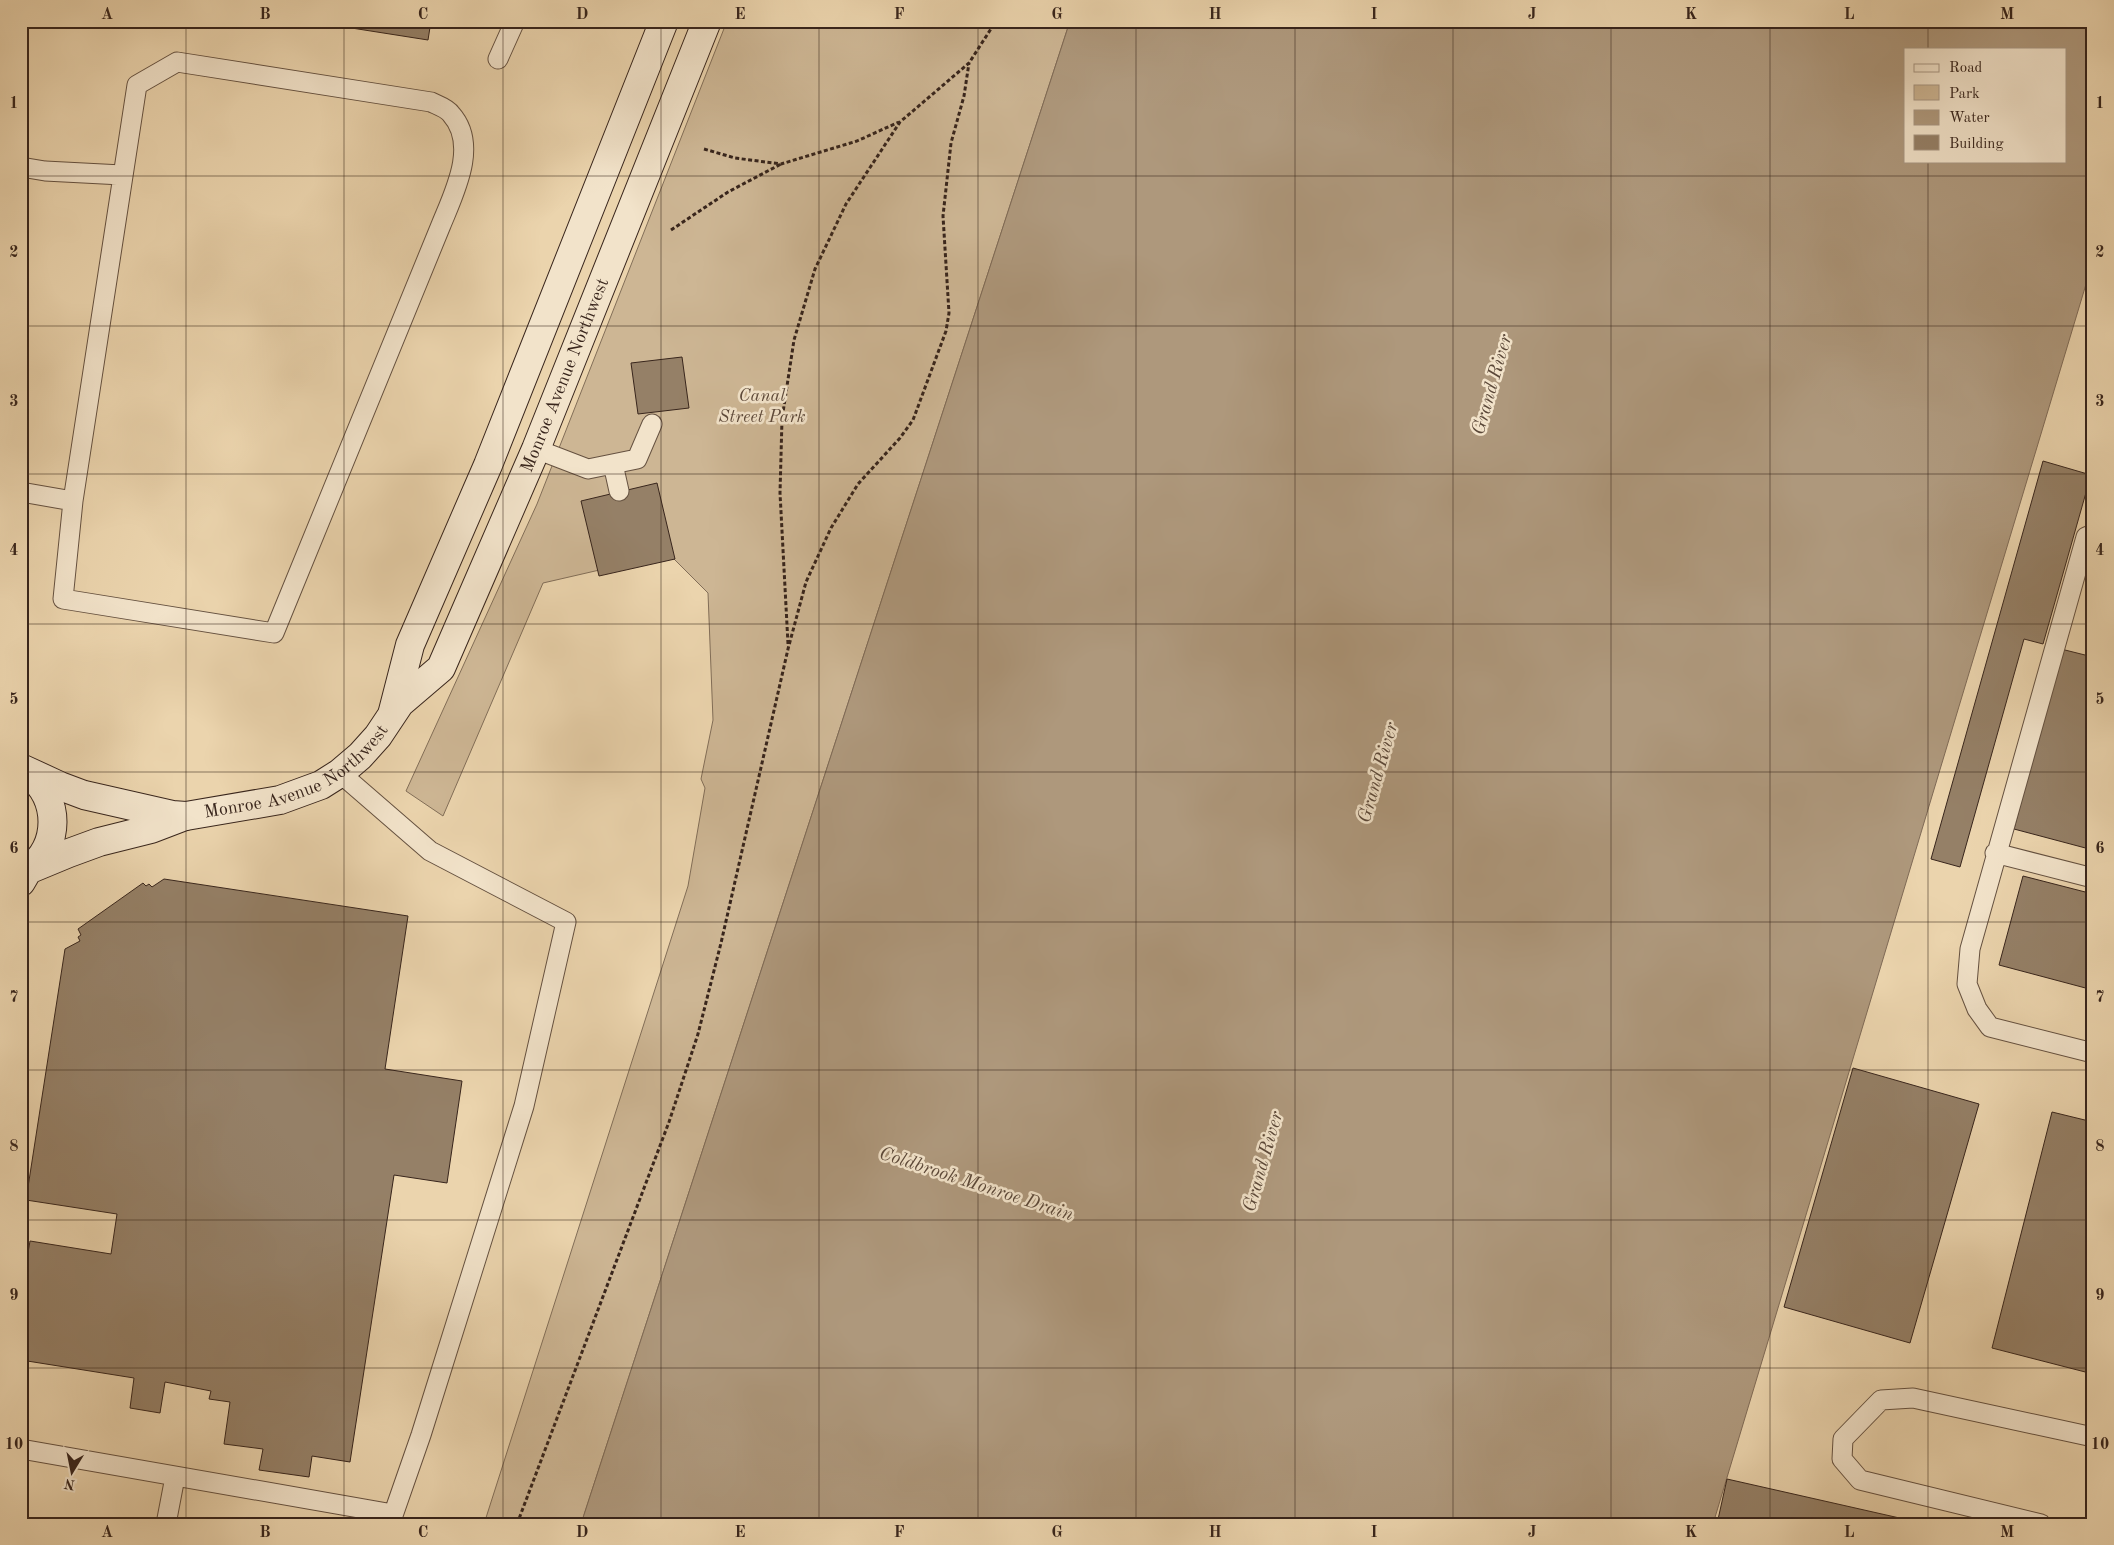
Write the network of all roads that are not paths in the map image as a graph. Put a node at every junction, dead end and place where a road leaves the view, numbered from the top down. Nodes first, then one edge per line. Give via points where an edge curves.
1 (514, 21) edge
2 (664, 21) edge
3 (707, 21) edge
4 (498, 59) dead end
5 (21, 167) edge
6 (122, 174) junction
7 (652, 424) dead end
8 (536, 449) junction
9 (613, 464) junction
10 (21, 492) edge
11 (619, 492) dead end
12 (73, 500) junction
13 (2093, 534) edge
14 (393, 711) junction
15 (25, 770) edge
16 (340, 773) junction
17 (186, 816) junction
18 (1996, 853) junction
19 (24, 875) edge
20 (2093, 878) edge
21 (2093, 1053) edge
22 (2093, 1437) edge
23 (21, 1449) edge
24 (176, 1477) junction
25 (391, 1519) edge
26 (166, 1524) edge
27 (2041, 1524) edge

1 - 4 lane
2 - 14 main road, Monroe Avenue Northwest via 485,473 410,645
3 - 8 main road, Monroe Avenue Northwest
5 - 6 lane
6 - 12 lane
6 - 12 lane via 138,85 177,62 431,102 451,113 460,128 463,144 461,175 274,632 63,599
7 - 9 lane via 637,459
8 - 9 lane via 588,469
8 - 14 main road, Monroe Avenue Northwest via 441,668
9 - 11 lane
10 - 12 lane
13 - 18 lane via 2086,537
14 - 16 main road, Monroe Avenue Northwest via 370,746
15 - 17 main road, Monroe Avenue Northwest via 84,795
15 - 19 main road via 44,790 53,811 53,823 48,847
16 - 17 main road, Monroe Avenue Northwest via 310,790 280,800
16 - 25 lane via 430,851 566,922 524,1106 421,1435
17 - 19 main road, Monroe Avenue Northwest via 152,829 99,842
18 - 20 lane
18 - 21 lane via 1970,949 1967,984 1977,1009 1990,1027
22 - 27 lane via 1912,1398 1880,1400 1843,1439 1842,1459 1860,1480
23 - 24 lane
24 - 25 lane
24 - 26 lane

